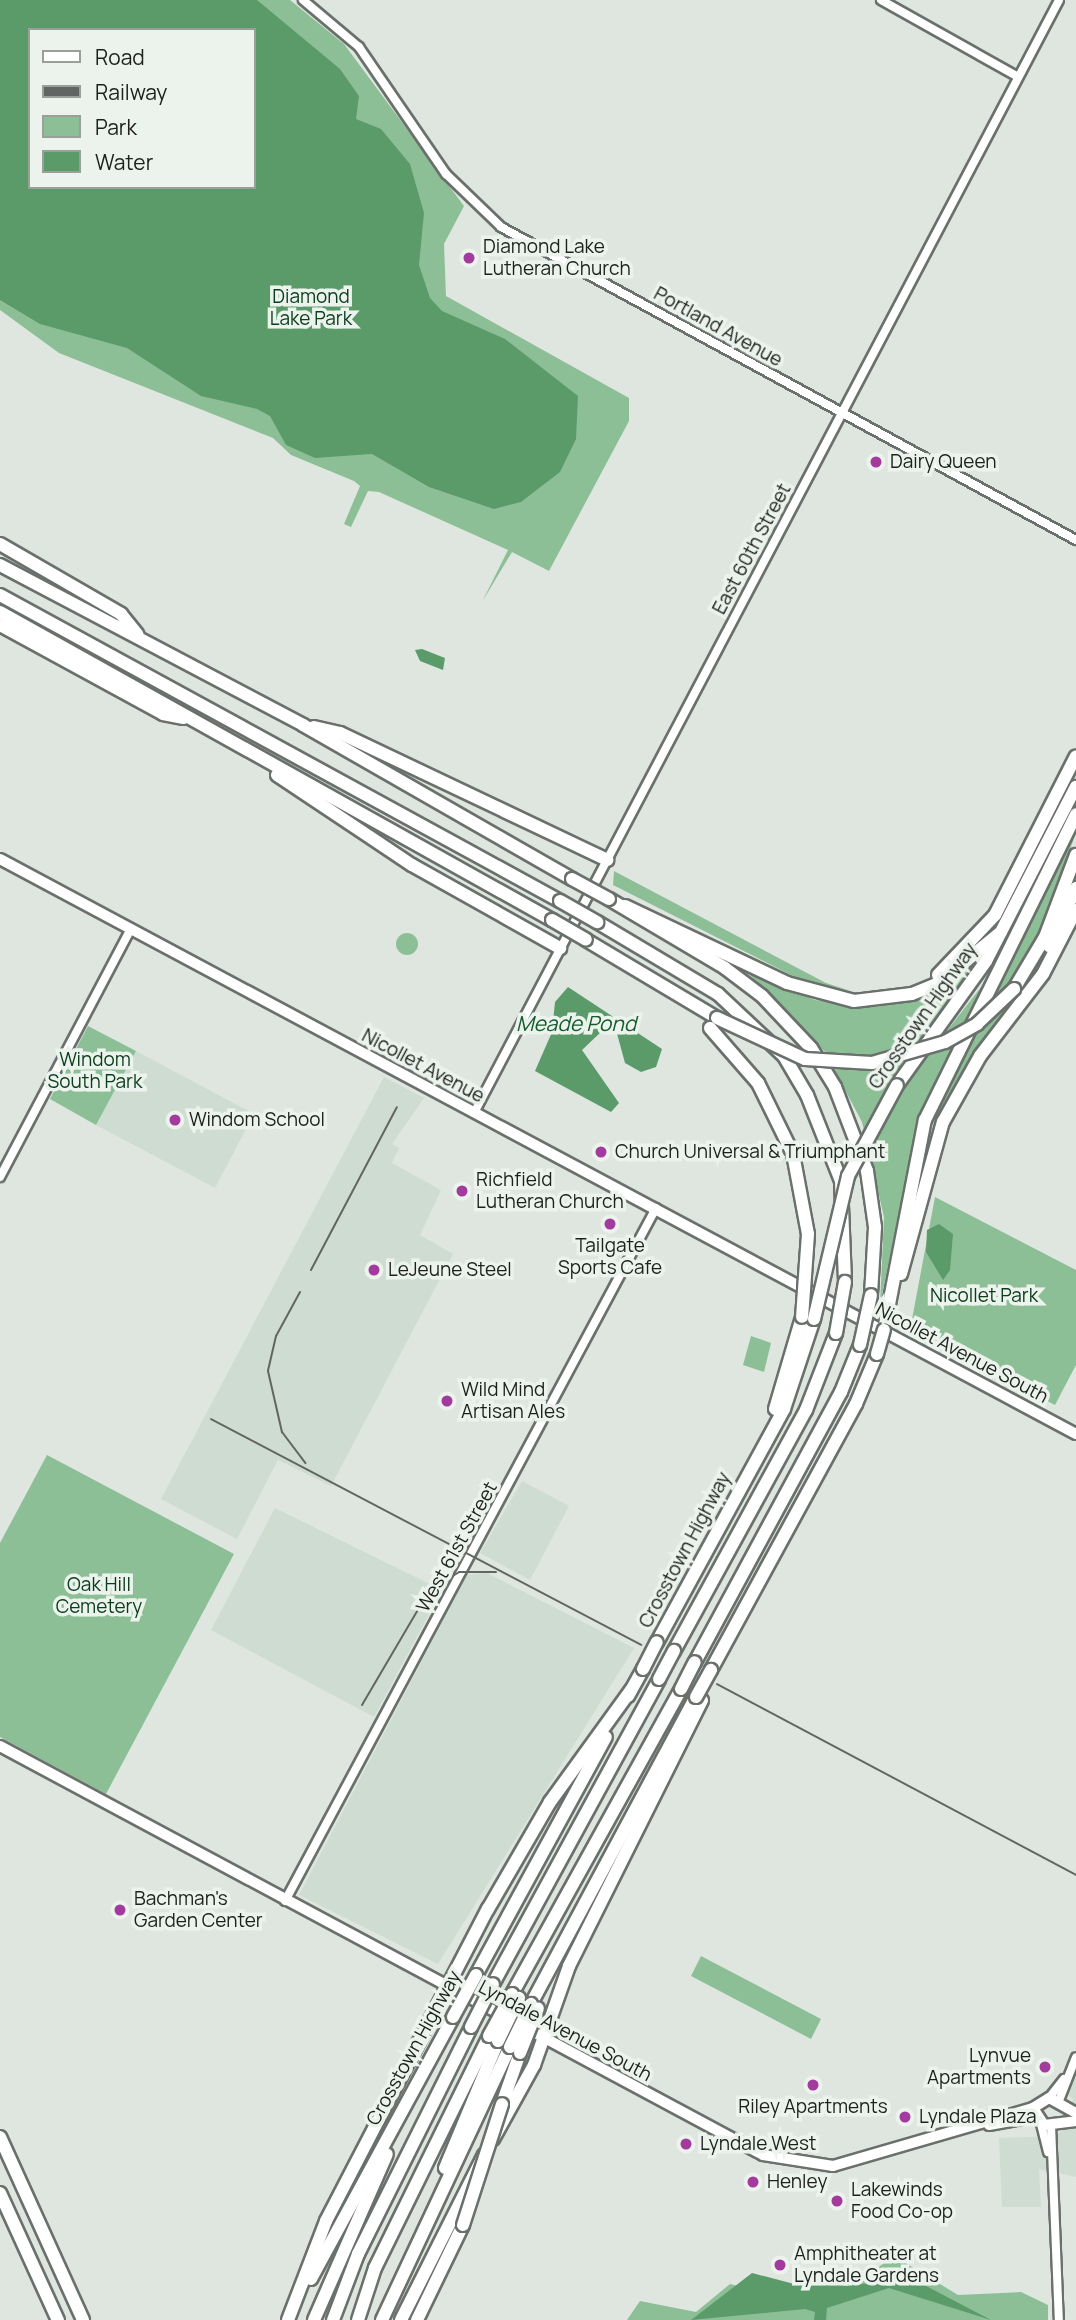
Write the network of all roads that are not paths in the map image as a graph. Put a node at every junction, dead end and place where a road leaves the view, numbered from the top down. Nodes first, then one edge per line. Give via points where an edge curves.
1 (303, 0) edge
2 (881, 0) edge
3 (1059, 0) edge
4 (1018, 77) junction
5 (842, 411) junction
6 (1076, 540) edge
7 (0, 544) edge
8 (0, 565) edge
9 (0, 595) edge
10 (0, 612) edge
11 (0, 625) edge
12 (142, 640) junction
13 (192, 719) junction
14 (303, 725) junction
15 (1076, 756) edge
16 (261, 757) junction
17 (1076, 787) edge
18 (1076, 814) edge
19 (1076, 855) edge
20 (0, 859) edge
21 (607, 860) junction
22 (1076, 888) edge
23 (622, 905) junction
24 (1076, 910) edge
25 (130, 930) junction
26 (1001, 932) junction
27 (560, 948) junction
28 (1014, 989) junction
29 (888, 999) junction
30 (713, 1023) junction
31 (474, 1113) junction
32 (0, 1177) edge
33 (656, 1208) junction
34 (831, 1303) joint
35 (890, 1308) junction
36 (808, 1318) junction
37 (1076, 1434) edge
38 (631, 1690) junction
39 (699, 1698) junction
40 (0, 1746) edge
41 (285, 1901) junction
42 (451, 1990) junction
43 (525, 2001) junction
44 (542, 2038) junction
45 (504, 2044) junction
46 (1076, 2057) edge
47 (1056, 2102) junction
48 (1076, 2113) edge
49 (1044, 2119) junction
50 (1076, 2121) edge
51 (395, 2123) junction
52 (0, 2137) edge
53 (0, 2193) edge
54 (58, 2320) edge
55 (82, 2320) edge
56 (289, 2320) edge
57 (314, 2320) edge
58 (333, 2320) edge
59 (358, 2320) edge
60 (382, 2320) edge
61 (401, 2320) edge
62 (417, 2320) edge
63 (1059, 2320) edge

1 - 5 street, Portland Avenue via 359,47 446,174 487,217
2 - 4 street
3 - 4 street, East 60th Street
4 - 5 street, East 60th Street
5 - 6 street, Portland Avenue
5 - 21 street, East 60th Street
7 - 12 highway via 121,614
8 - 12 highway
9 - 58 highway, bridge via 560,901 718,994 784,1056 807,1095 841,1181 845,1282 836,1333 806,1410 471,2027 358,2254
10 - 13 highway
11 - 13 highway via 163,714
12 - 14 highway
13 - 16 highway
14 - 21 highway via 340,733
14 - 23 highway, bridge
15 - 29 highway via 980,937 944,971
16 - 27 highway via 269,769 412,865
16 - 30 highway, bridge via 586,940
17 - 26 highway, Crosstown Highway
18 - 35 highway, Crosstown Highway via 925,1120
19 - 28 highway via 1045,937
20 - 25 main road, Nicollet Avenue
21 - 27 street, East 60th Street
22 - 28 highway via 1050,944
23 - 29 highway via 639,908 821,995
23 - 43 highway, bridge via 734,975 811,1048 835,1087 867,1171 875,1227 871,1295 860,1345 841,1392 524,1977
24 - 35 highway via 1043,974 980,1056 943,1122
25 - 31 main road, Nicollet Avenue
25 - 32 street
26 - 29 highway via 939,983
26 - 36 highway, Crosstown Highway, bridge via 897,1084 848,1176
27 - 31 street, East 60th Street
28 - 30 highway, bridge via 977,1024 945,1042 872,1063 804,1059
30 - 36 highway, bridge via 758,1083 793,1154 808,1234
31 - 33 main road, Nicollet Avenue
33 - 34 main road, Nicollet Avenue
33 - 41 street, West 61st Street
34 - 37 main road, Nicollet Avenue South
35 - 39 highway, Crosstown Highway, bridge via 877,1354
36 - 38 highway, Crosstown Highway, bridge via 794,1384
38 - 42 highway via 550,1802
38 - 51 highway, Crosstown Highway, bridge
39 - 43 highway via 564,1941
39 - 44 highway via 569,1966
40 - 41 main road, Lyndale Avenue South
41 - 42 main road, Lyndale Avenue South
42 - 44 main road, Lyndale Avenue South
42 - 56 highway via 326,2221
43 - 45 highway, bridge
43 - 45 highway, bridge
44 - 49 main road, Lyndale Avenue South via 749,2149 797,2164 852,2162 989,2125
44 - 61 highway via 520,2096 458,2196
45 - 59 highway via 375,2268
45 - 60 highway
45 - 62 highway, bridge via 502,2105 463,2225
46 - 47 street
47 - 48 main road
47 - 49 main road
47 - 49 main road, Lyndale Avenue South
49 - 50 main road, Lyndale Avenue South
49 - 63 street
51 - 56 highway, Crosstown Highway
51 - 57 highway
52 - 55 highway
53 - 54 highway

